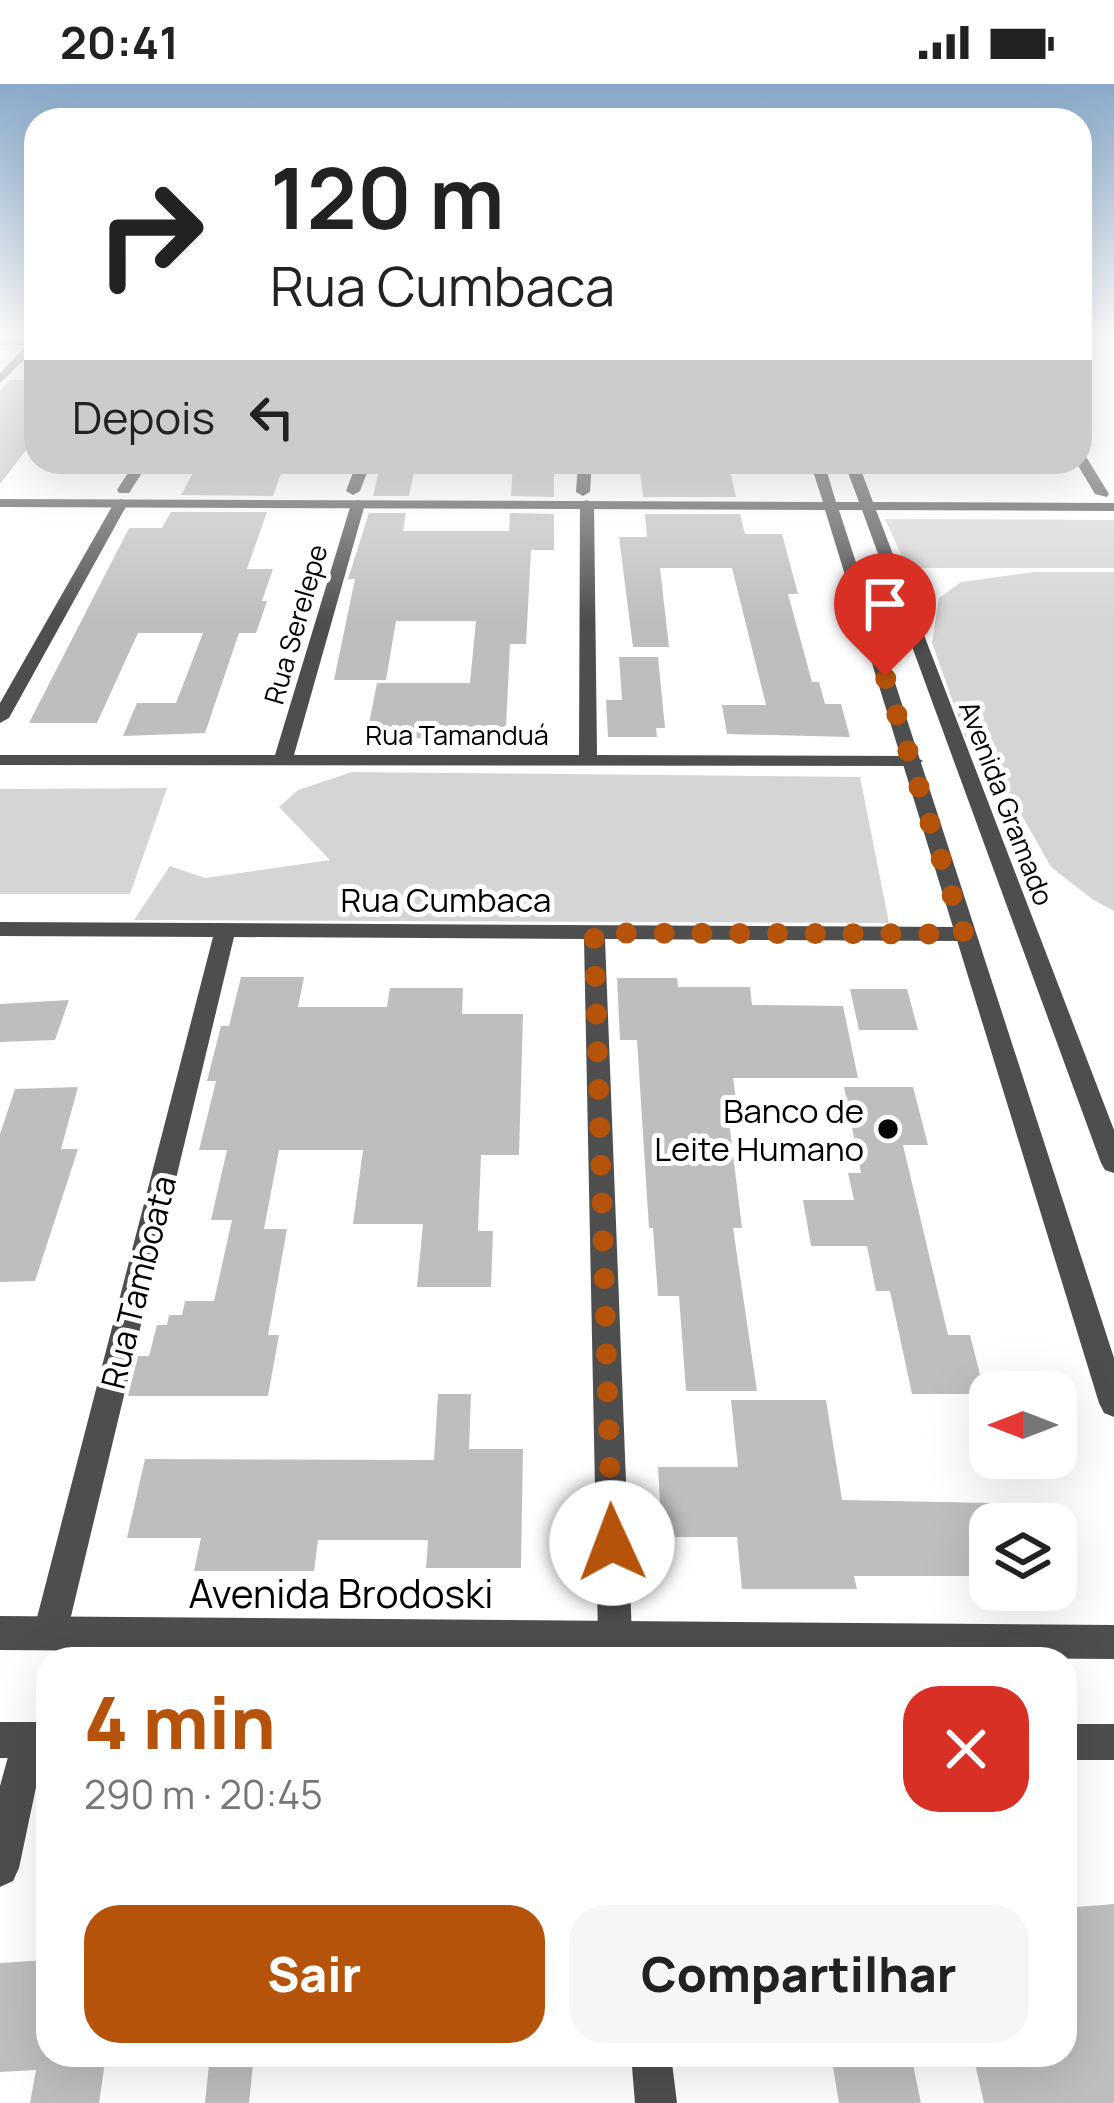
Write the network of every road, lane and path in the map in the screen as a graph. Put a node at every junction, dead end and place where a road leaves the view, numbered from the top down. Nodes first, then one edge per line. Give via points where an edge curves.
1 (135, 474) edge
2 (361, 474) edge
3 (585, 474) edge
4 (820, 474) edge
5 (855, 474) edge
6 (0, 489) edge
7 (1108, 494) edge
8 (122, 497) junction
9 (356, 497) junction
10 (585, 498) junction
11 (862, 498) junction
12 (827, 499) junction
13 (0, 502) edge
14 (1114, 507) edge
15 (0, 718) edge
16 (0, 760) edge
17 (283, 760) junction
18 (914, 761) junction
19 (588, 762) junction
20 (0, 929) edge
21 (225, 931) junction
22 (594, 933) junction
23 (964, 934) junction
24 (1114, 1162) edge
25 (1114, 1403) edge
26 (0, 1633) edge
27 (50, 1633) junction
28 (615, 1636) junction
29 (1114, 1642) edge
30 (25, 1740) edge
31 (1077, 1742) edge
32 (1114, 1742) edge
33 (0, 1868) edge
34 (652, 2067) edge
35 (656, 2103) edge

1 - 8 street
2 - 9 street, Rua Serelepe
3 - 10 street
4 - 12 street
5 - 11 street, Avenida Gramado
6 - 8 street
7 - 11 street
8 - 9 street
8 - 13 street
8 - 15 street
9 - 10 street
9 - 17 street, Rua Serelepe
10 - 12 street
10 - 19 street
11 - 12 street
11 - 14 street
11 - 24 street, Avenida Gramado
12 - 18 street
16 - 17 street, Rua Tamanduá
17 - 19 street, Rua Tamanduá
18 - 19 street, Rua Tamanduá
18 - 23 street
20 - 21 street, Rua Cumbaca
21 - 22 street, Rua Cumbaca
21 - 27 street, Rua Tamboata
22 - 23 street, Rua Cumbaca
22 - 28 street
23 - 25 street
26 - 27 street, Avenida Brodoski
27 - 28 street, Avenida Brodoski
28 - 29 street, Avenida Brodoski
30 - 33 street
31 - 32 street
34 - 35 street

